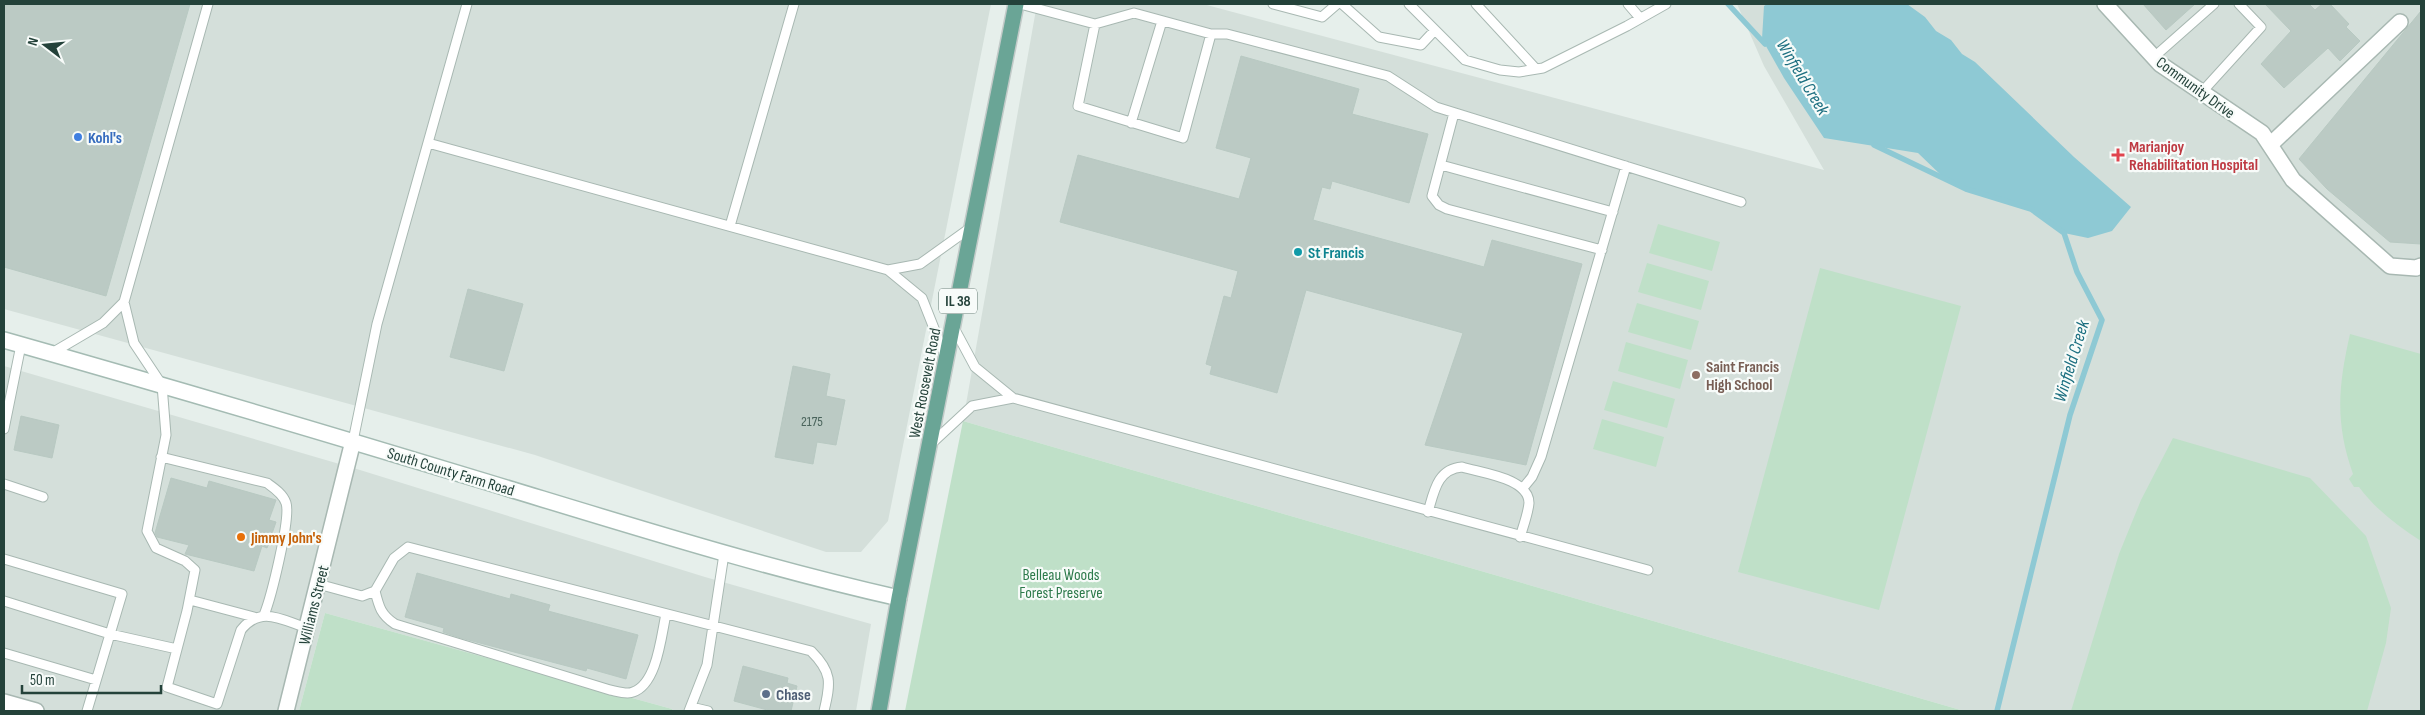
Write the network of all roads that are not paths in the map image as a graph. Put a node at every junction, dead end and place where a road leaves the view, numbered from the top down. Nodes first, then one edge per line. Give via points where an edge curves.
1 (208, 4) edge
2 (467, 4) edge
3 (794, 4) edge
4 (1018, 4) edge
5 (1273, 4) edge
6 (1337, 4) edge
7 (1342, 4) edge
8 (1409, 4) edge
9 (1476, 4) edge
10 (1628, 4) edge
11 (1666, 4) edge
12 (2105, 4) edge
13 (2214, 4) edge
14 (2239, 4) edge
15 (1640, 18) junction
16 (1162, 21) junction
17 (2400, 22) dead end
18 (1095, 24) junction
19 (1435, 30) junction
20 (1210, 34) junction
21 (2154, 57) junction
22 (1536, 69) junction
23 (2201, 93) junction
24 (1454, 113) junction
25 (1132, 123) junction
26 (428, 142) junction
27 (2270, 145) junction
28 (1441, 165) junction
29 (1626, 166) junction
30 (1741, 202) dead end
31 (1613, 212) junction
32 (730, 226) junction
33 (973, 226) junction
34 (1602, 250) junction
35 (2421, 266) edge
36 (888, 270) junction
37 (124, 302) junction
38 (953, 326) junction
39 (4, 340) edge
40 (21, 344) junction
41 (52, 353) junction
42 (946, 361) junction
43 (162, 385) junction
44 (1013, 398) junction
45 (4, 429) edge
46 (353, 441) junction
47 (930, 445) junction
48 (161, 457) junction
49 (4, 484) edge
50 (1523, 488) junction
51 (43, 497) dead end
52 (1428, 512) junction
53 (1520, 537) junction
54 (724, 554) junction
55 (4, 559) edge
56 (1648, 570) dead end
57 (318, 584) junction
58 (375, 591) junction
59 (899, 598) junction
60 (190, 600) junction
61 (4, 601) edge
62 (666, 614) junction
63 (264, 615) junction
64 (254, 617) junction
65 (713, 626) junction
66 (307, 628) junction
67 (110, 634) junction
68 (177, 649) junction
69 (4, 652) edge
70 (96, 680) junction
71 (4, 702) edge
72 (690, 709) edge
73 (36, 711) edge
74 (87, 711) edge
75 (286, 711) edge
76 (708, 711) edge
77 (824, 711) edge
78 (879, 711) edge

1 - 37 lane
2 - 26 lane
3 - 32 lane
4 - 18 lane
4 - 33 main road, West Roosevelt Road / IL 38
5 - 6 lane via 1322,17
7 - 19 lane via 1379,37 1421,45
8 - 19 lane
9 - 22 lane
10 - 15 lane
11 - 15 lane
12 - 21 main road, Community Drive
13 - 21 lane
14 - 23 lane via 2261,27
15 - 22 lane
16 - 18 lane via 1134,13
16 - 20 lane
16 - 25 lane
17 - 27 main road
18 - 25 lane via 1078,106
19 - 22 lane via 1465,60 1500,70 1519,72
20 - 24 lane via 1227,34 1388,76 1436,107
20 - 25 lane via 1183,138
21 - 23 main road, Community Drive
23 - 27 main road, Community Drive via 2262,133
24 - 28 lane
24 - 29 lane
26 - 32 lane
26 - 46 lane via 377,324
27 - 35 main road, Community Drive via 2293,180 2390,266
28 - 31 lane
28 - 34 lane via 1432,196 1439,205
29 - 30 lane
29 - 31 lane
31 - 34 lane
32 - 36 lane
33 - 36 lane via 920,264
33 - 38 main road, West Roosevelt Road / IL 38
34 - 50 lane via 1541,457
36 - 42 lane via 922,298
37 - 41 lane via 103,323
37 - 43 lane via 134,344
38 - 42 main road, West Roosevelt Road / IL 38
38 - 44 lane via 975,367
39 - 40 main road, South County Farm Road
40 - 41 main road, South County Farm Road
40 - 45 lane
41 - 43 main road, South County Farm Road
42 - 47 main road, West Roosevelt Road / IL 38
43 - 46 main road, South County Farm Road
43 - 48 lane via 166,435
44 - 47 lane via 972,406
44 - 52 lane
46 - 54 main road, South County Farm Road
46 - 57 main road, Williams Street
47 - 59 main road, West Roosevelt Road / IL 38
48 - 60 lane via 147,531 156,548 185,561 195,570
48 - 63 lane via 267,483 278,491 286,504 284,527 271,598
49 - 51 lane
50 - 52 lane via 1510,480 1454,468 1441,475
50 - 53 lane via 1529,502
52 - 53 lane
53 - 56 lane
54 - 59 main road, South County Farm Road via 813,579
54 - 65 lane
55 - 67 lane via 122,594
57 - 58 lane via 362,596
57 - 66 main road, Williams Street
58 - 62 lane via 394,558 408,547
58 - 62 lane via 384,617 395,624 610,690 631,693 646,686
59 - 78 main road, West Roosevelt Road / IL 38
60 - 64 lane
60 - 68 lane
61 - 67 lane
62 - 65 lane
63 - 64 lane
63 - 66 lane
64 - 68 lane via 241,630 217,704 167,687
65 - 72 lane via 707,665
65 - 77 lane via 811,651 825,665 830,678
66 - 75 main road, Williams Street
67 - 68 lane
67 - 70 lane
69 - 70 lane
70 - 74 lane
71 - 73 main road
72 - 76 lane

